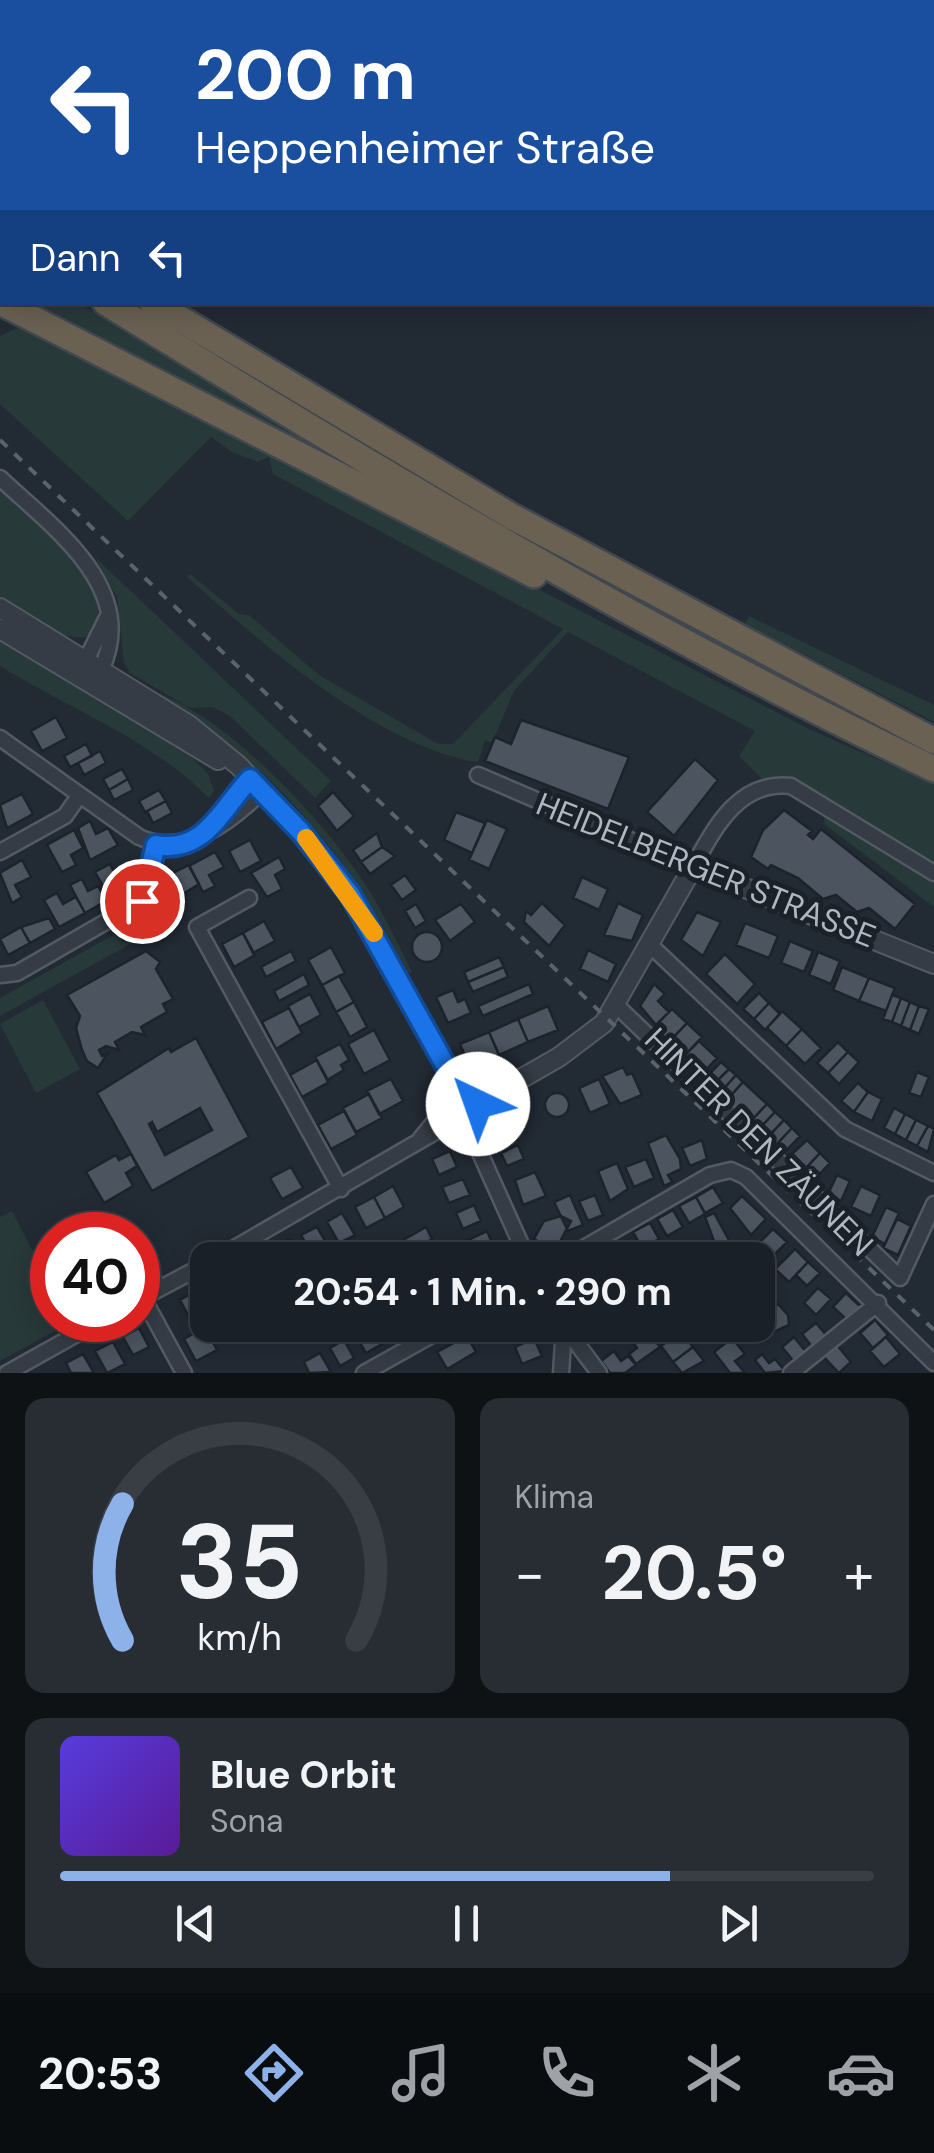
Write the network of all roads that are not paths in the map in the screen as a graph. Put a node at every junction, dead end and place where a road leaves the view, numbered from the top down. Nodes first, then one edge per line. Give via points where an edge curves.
1 (13, 305) edge
2 (110, 305) edge
3 (157, 305) edge
4 (32, 321) junction
5 (0, 326) edge
6 (0, 478) edge
7 (0, 608) edge
8 (636, 614) junction
9 (0, 628) edge
10 (90, 669) junction
11 (0, 739) edge
12 (934, 741) edge
13 (934, 769) edge
14 (478, 775) dead end
15 (256, 785) junction
16 (80, 796) junction
17 (156, 845) junction
18 (0, 852) edge
19 (693, 867) junction
20 (934, 873) edge
21 (248, 898) dead end
22 (650, 944) junction
23 (934, 964) edge
24 (0, 975) edge
25 (617, 1006) junction
26 (463, 1093) junction
27 (452, 1121) junction
28 (934, 1173) edge
29 (341, 1189) junction
30 (934, 1204) edge
31 (246, 1242) edge
32 (518, 1242) edge
33 (594, 1242) edge
34 (190, 1273) edge
35 (160, 1288) edge
36 (878, 1304) junction
37 (160, 1333) edge
38 (63, 1342) edge
39 (420, 1342) edge
40 (562, 1342) edge
41 (575, 1342) edge
42 (934, 1363) edge
43 (7, 1373) edge
44 (184, 1373) edge
45 (364, 1373) edge
46 (561, 1373) edge
47 (598, 1373) edge
48 (790, 1373) edge

1 - 4 highway
2 - 8 highway
3 - 12 highway via 528,525
4 - 5 highway
4 - 8 highway via 534,576
6 - 10 street via 98,579 109,614
7 - 10 street
8 - 13 highway
9 - 10 street
10 - 15 street via 215,744
11 - 16 street
14 - 19 street, HEIDELBERGER STRASSE
15 - 17 street via 212,830 182,844
15 - 26 street via 350,894
16 - 17 street
16 - 18 street via 64,816
17 - 24 street via 142,901 17,973
19 - 20 street via 743,795 774,784 813,796
19 - 22 street
19 - 23 street, HEIDELBERGER STRASSE
21 - 29 street via 197,927
22 - 25 street
22 - 28 street via 845,1129
25 - 26 street via 587,1037 527,1074
25 - 30 street, HINTER DEN ZÄUNEN via 900,1278
26 - 27 street via 475,1116
26 - 27 street via 438,1102
27 - 29 street
27 - 32 street
29 - 31 street
33 - 36 street via 730,1170 746,1177
34 - 35 street
36 - 42 street
36 - 48 street
37 - 44 street
38 - 43 street
39 - 45 street
40 - 46 street
41 - 47 street

